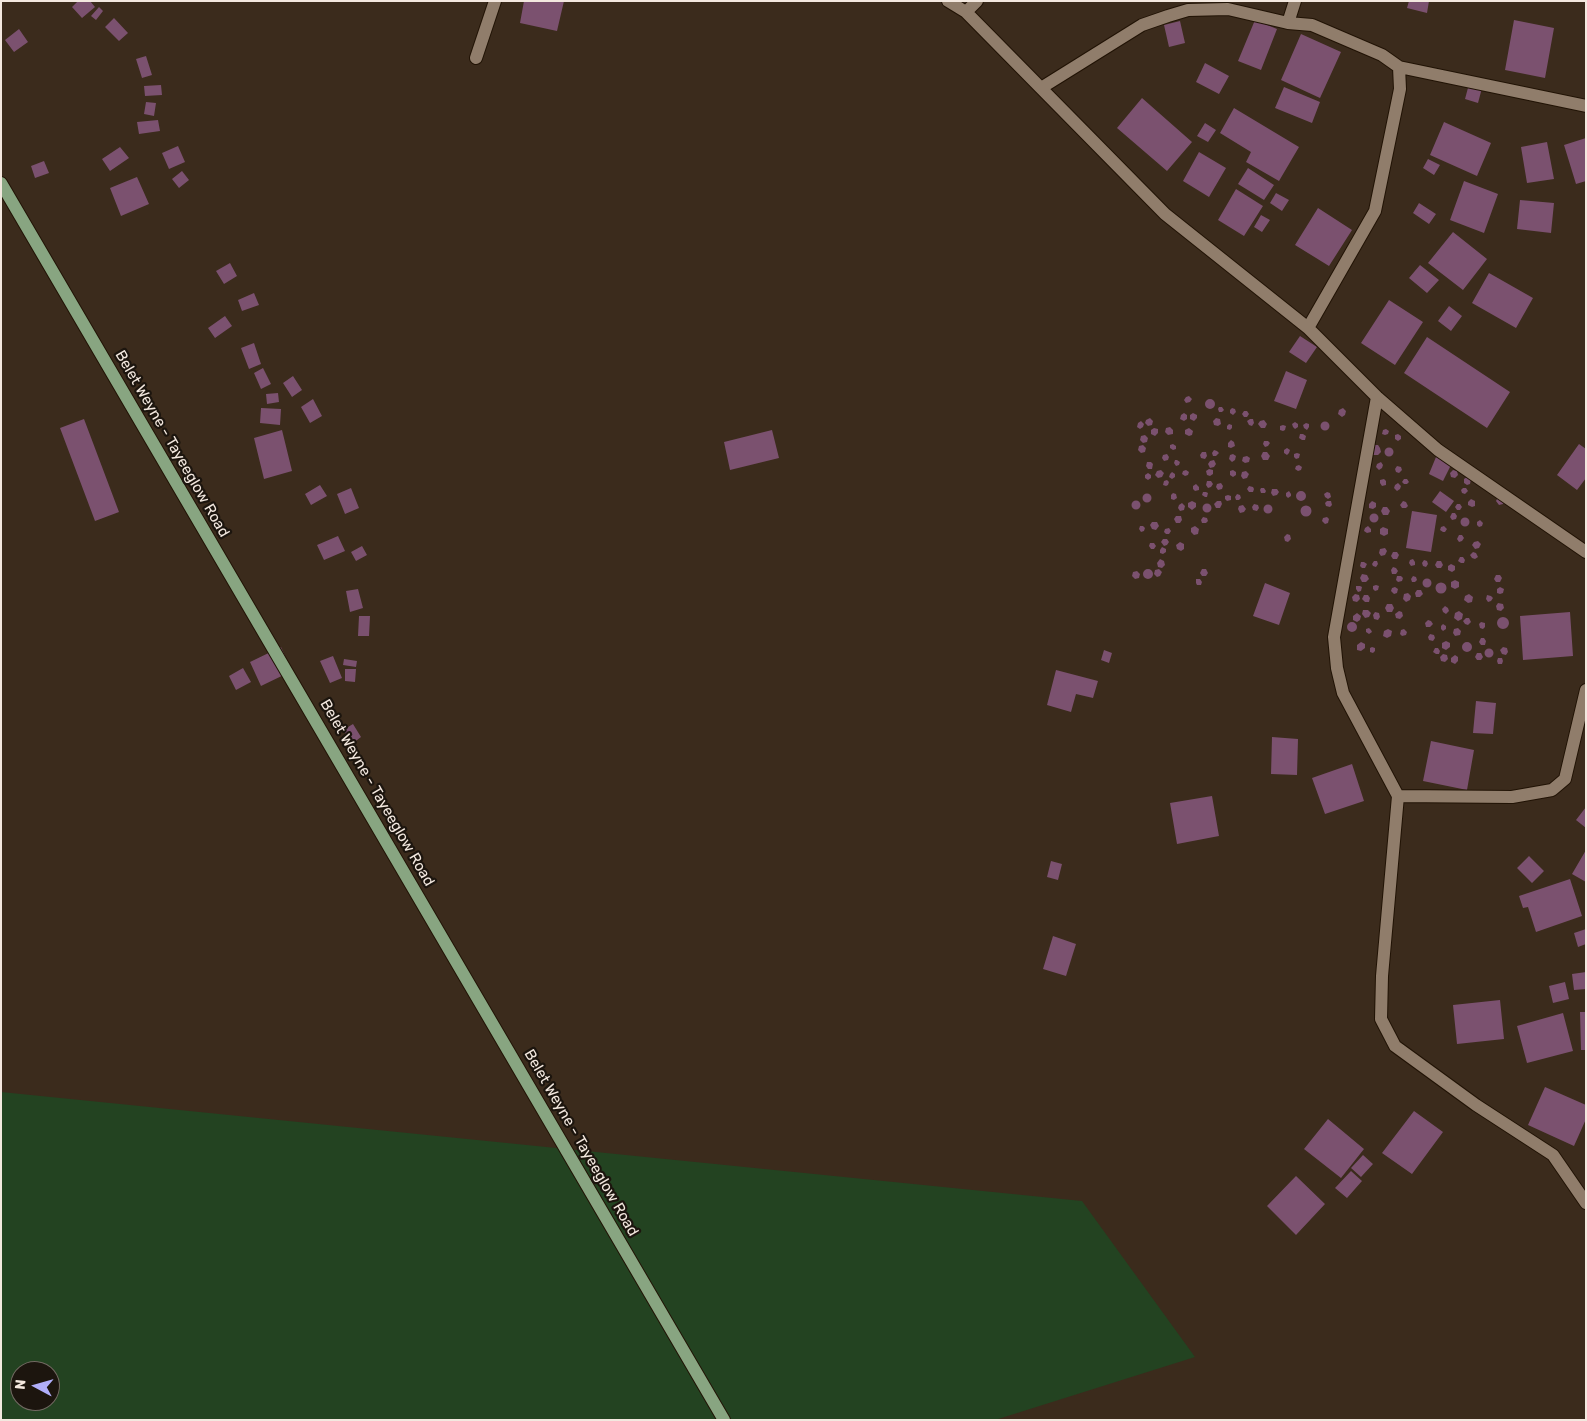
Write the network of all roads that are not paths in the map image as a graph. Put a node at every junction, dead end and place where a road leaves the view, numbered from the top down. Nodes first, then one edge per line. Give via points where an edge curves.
1 (495, 1) edge
2 (948, 1) edge
3 (977, 1) edge
4 (1295, 1) edge
5 (966, 12) junction
6 (1288, 23) junction
7 (476, 58) dead end
8 (1399, 68) junction
9 (1041, 88) junction
10 (1586, 106) edge
11 (1, 183) edge
12 (1308, 328) junction
13 (1377, 396) junction
14 (1586, 552) edge
15 (1586, 690) edge
16 (1398, 796) junction
17 (1586, 1202) edge
18 (724, 1420) edge

1 - 7 street
2 - 5 street
3 - 5 street
4 - 6 street
5 - 9 street
6 - 8 street via 1312,25 1382,55
6 - 9 street via 1228,9 1188,10 1142,25
8 - 10 street
8 - 12 street via 1400,89 1375,211
9 - 12 street via 1165,214
11 - 18 main road, Belet Weyne - Tayeeglow Road
12 - 13 street
13 - 14 street via 1438,450
13 - 16 street via 1334,637 1343,693
15 - 16 street via 1565,779 1552,790 1512,797
16 - 17 street via 1381,1019 1395,1046 1553,1156

